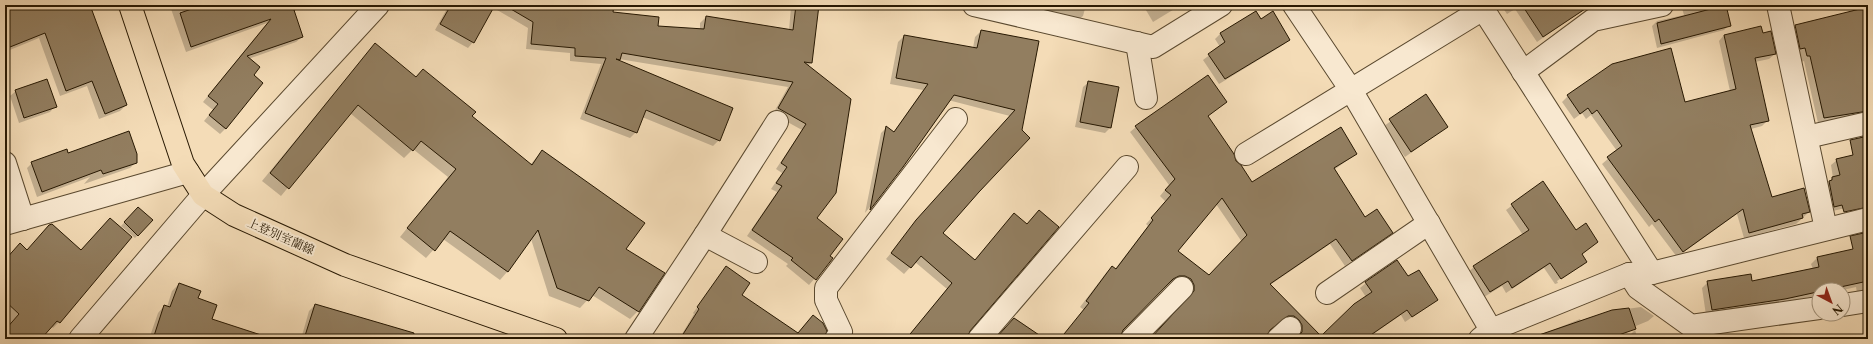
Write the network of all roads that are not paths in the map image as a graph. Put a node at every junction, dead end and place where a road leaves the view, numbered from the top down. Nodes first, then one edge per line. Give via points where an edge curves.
1 (130, 5) edge
2 (378, 5) edge
3 (974, 5) edge
4 (1221, 5) edge
5 (1294, 5) edge
6 (1662, 5) edge
7 (1778, 5) edge
8 (361, 14) edge
9 (1137, 43) junction
10 (1523, 72) junction
11 (1351, 90) junction
12 (1146, 98) dead end
13 (956, 119) dead end
14 (777, 122) dead end
15 (1868, 123) edge
16 (1807, 137) junction
17 (1246, 154) dead end
18 (5, 163) edge
19 (1127, 167) dead end
20 (188, 172) junction
21 (203, 196) junction
22 (1868, 219) edge
23 (14, 221) edge
24 (1428, 223) junction
25 (1826, 229) junction
26 (705, 236) junction
27 (756, 262) dead end
28 (1652, 273) junction
29 (1629, 274) junction
30 (1182, 288) dead end
31 (1327, 294) dead end
32 (1868, 301) edge
33 (1851, 304) edge
34 (1811, 309) edge
35 (1485, 334) edge
36 (80, 339) edge
37 (556, 339) edge
38 (636, 339) edge
39 (836, 339) edge
40 (978, 339) edge
41 (1132, 339) edge

1 - 20 main road, 上登別室蘭線 via 183,164
2 - 8 street
3 - 9 street
4 - 9 street via 1153,47
5 - 11 street
6 - 10 street via 1593,20
7 - 16 street
8 - 21 street
9 - 12 street
10 - 11 street via 1483,9
10 - 28 street
11 - 17 street
11 - 24 street
13 - 39 street via 826,288 826,300 841,332
14 - 26 street
15 - 16 street
16 - 25 street
18 - 23 street
19 - 40 street
20 - 21 main road, 上登別室蘭線
20 - 23 street
21 - 36 street
21 - 37 main road, 上登別室蘭線 via 234,215 345,265
22 - 25 street
24 - 31 street
24 - 35 street
25 - 28 street
26 - 27 street
26 - 38 street
28 - 29 street
29 - 34 street via 1638,288 1692,326
29 - 35 street
30 - 41 street
32 - 33 street

